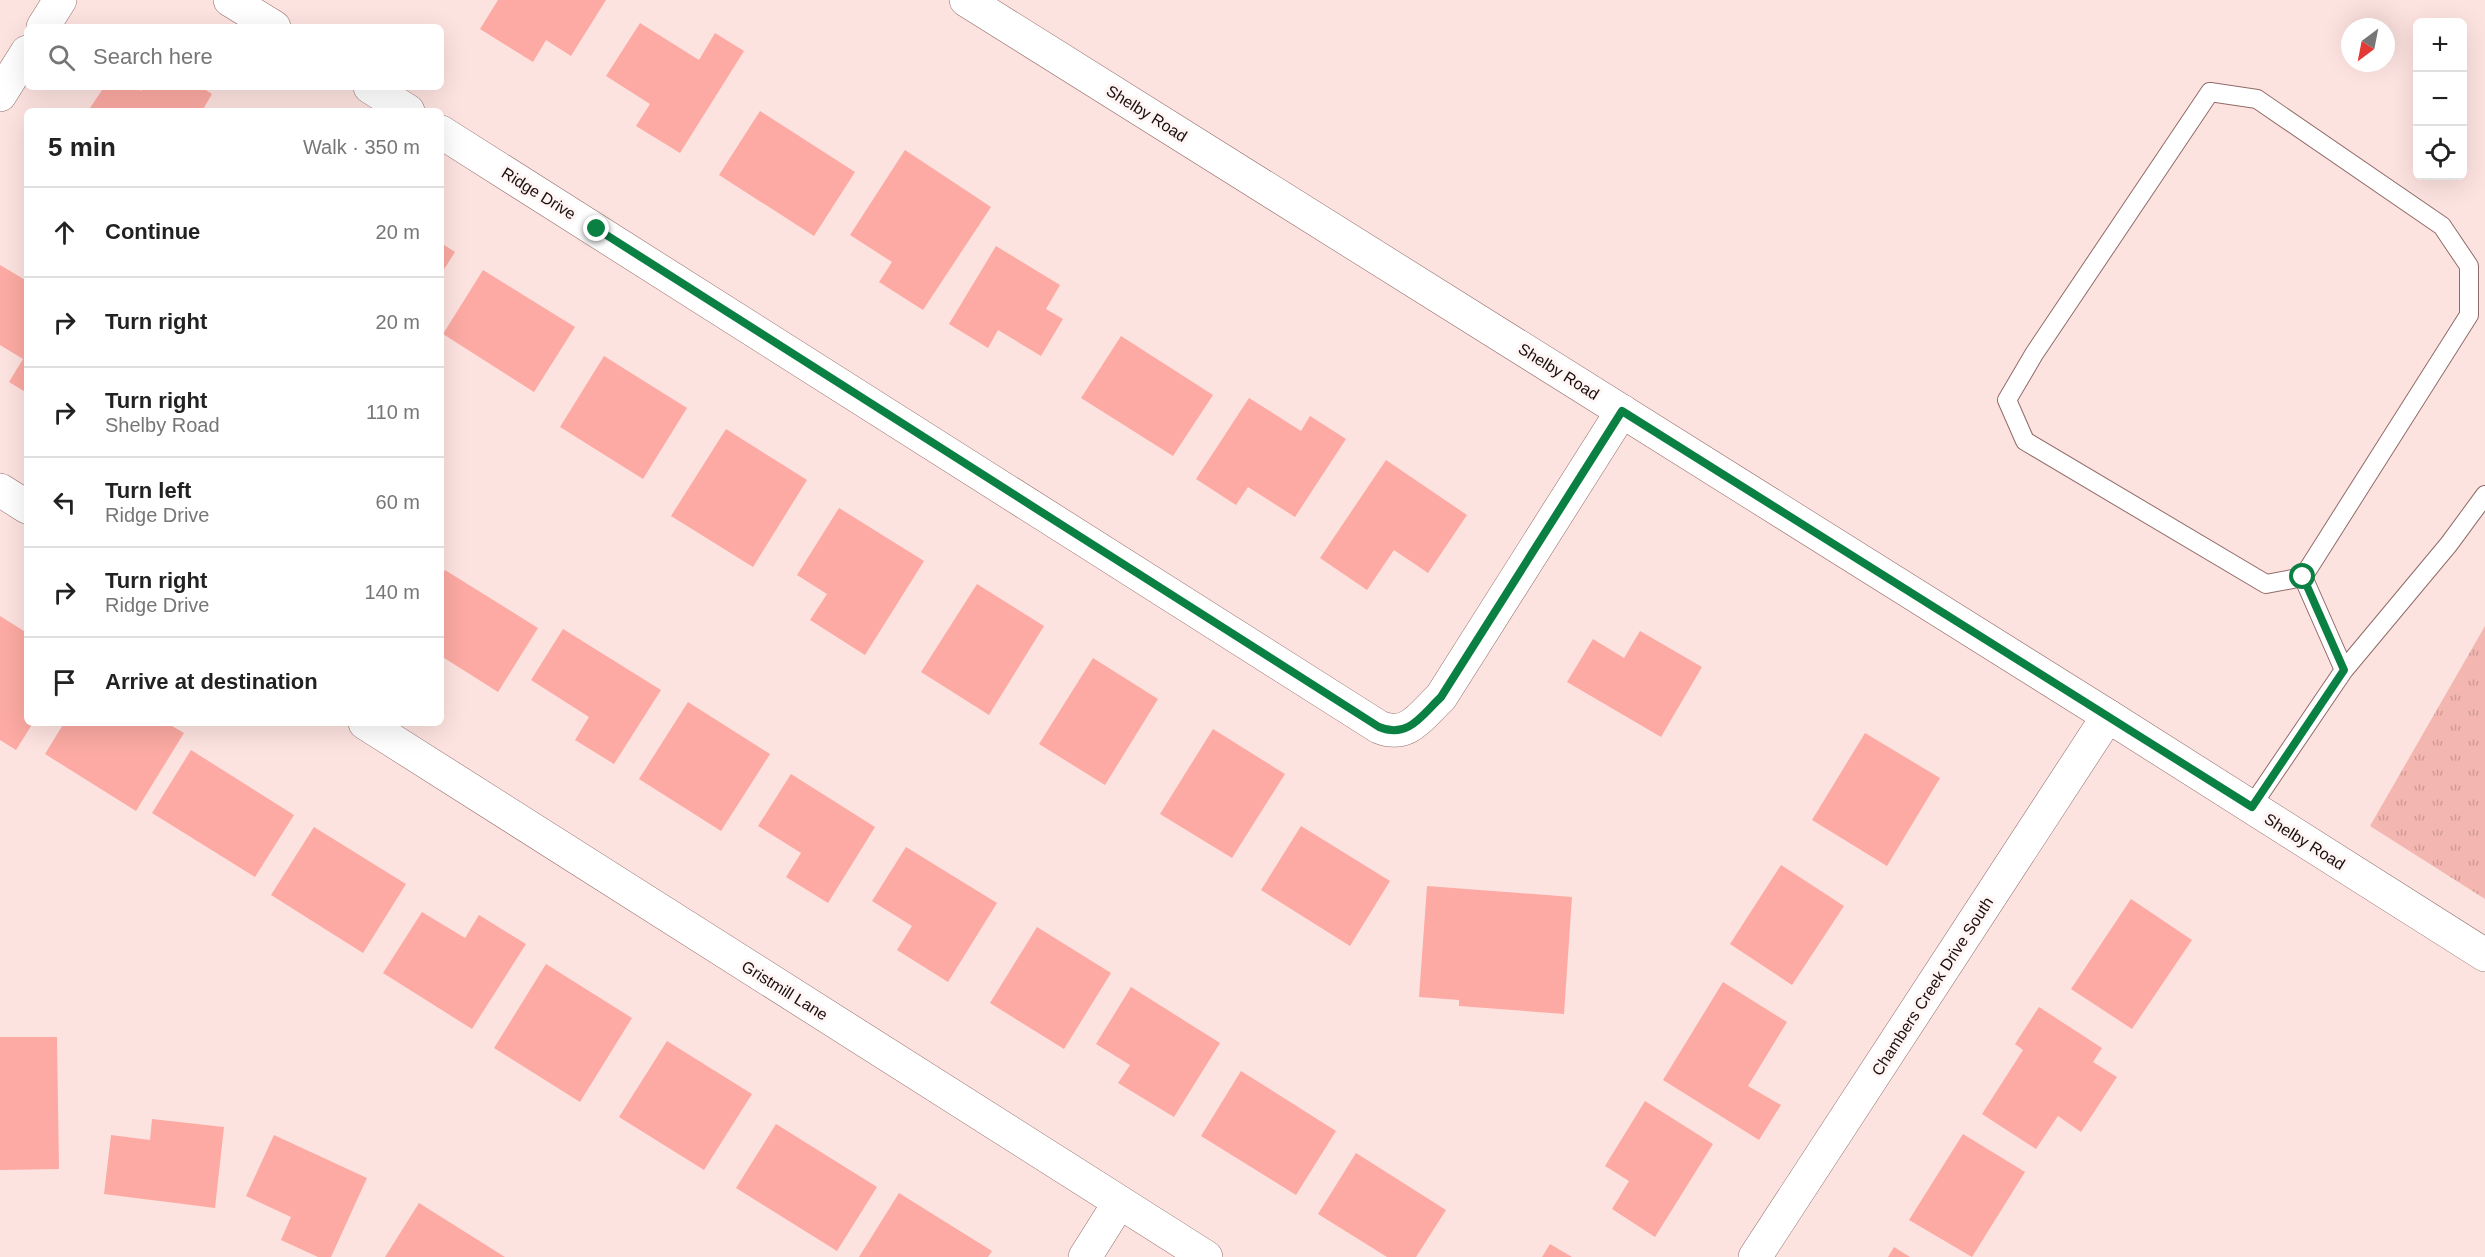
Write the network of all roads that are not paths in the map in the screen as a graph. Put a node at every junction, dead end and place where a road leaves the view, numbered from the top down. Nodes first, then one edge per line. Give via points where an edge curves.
1 (60, 0) edge
2 (230, 0) edge
3 (966, 0) edge
4 (45, 24) edge
5 (269, 24) edge
6 (24, 57) edge
7 (375, 90) edge
8 (0, 95) edge
9 (403, 108) edge
10 (444, 134) edge
11 (1622, 411) junction
12 (0, 490) edge
13 (2485, 495) edge
14 (24, 505) edge
15 (2303, 577) junction
16 (2344, 670) junction
17 (2108, 716) junction
18 (370, 726) edge
19 (2252, 807) junction
20 (2485, 955) edge
21 (1119, 1203) junction
22 (1085, 1257) edge
23 (1206, 1257) edge
24 (1755, 1257) edge

1 - 4 street
2 - 5 street
3 - 11 street, Shelby Road
6 - 8 street
7 - 9 street
10 - 11 street, Ridge Drive via 1391,732 1409,729 1441,697
11 - 17 street, Shelby Road
12 - 14 street
13 - 16 lane
15 - 15 lane via 2469,315 2469,266 2442,226 2257,99 2210,92 2007,400 2025,441 2266,584
15 - 16 lane
16 - 19 lane
17 - 19 street, Shelby Road
17 - 24 street, Chambers Creek Drive South
18 - 21 street, Gristmill Lane
19 - 20 street, Shelby Road
21 - 22 street
21 - 23 street, Gristmill Lane

